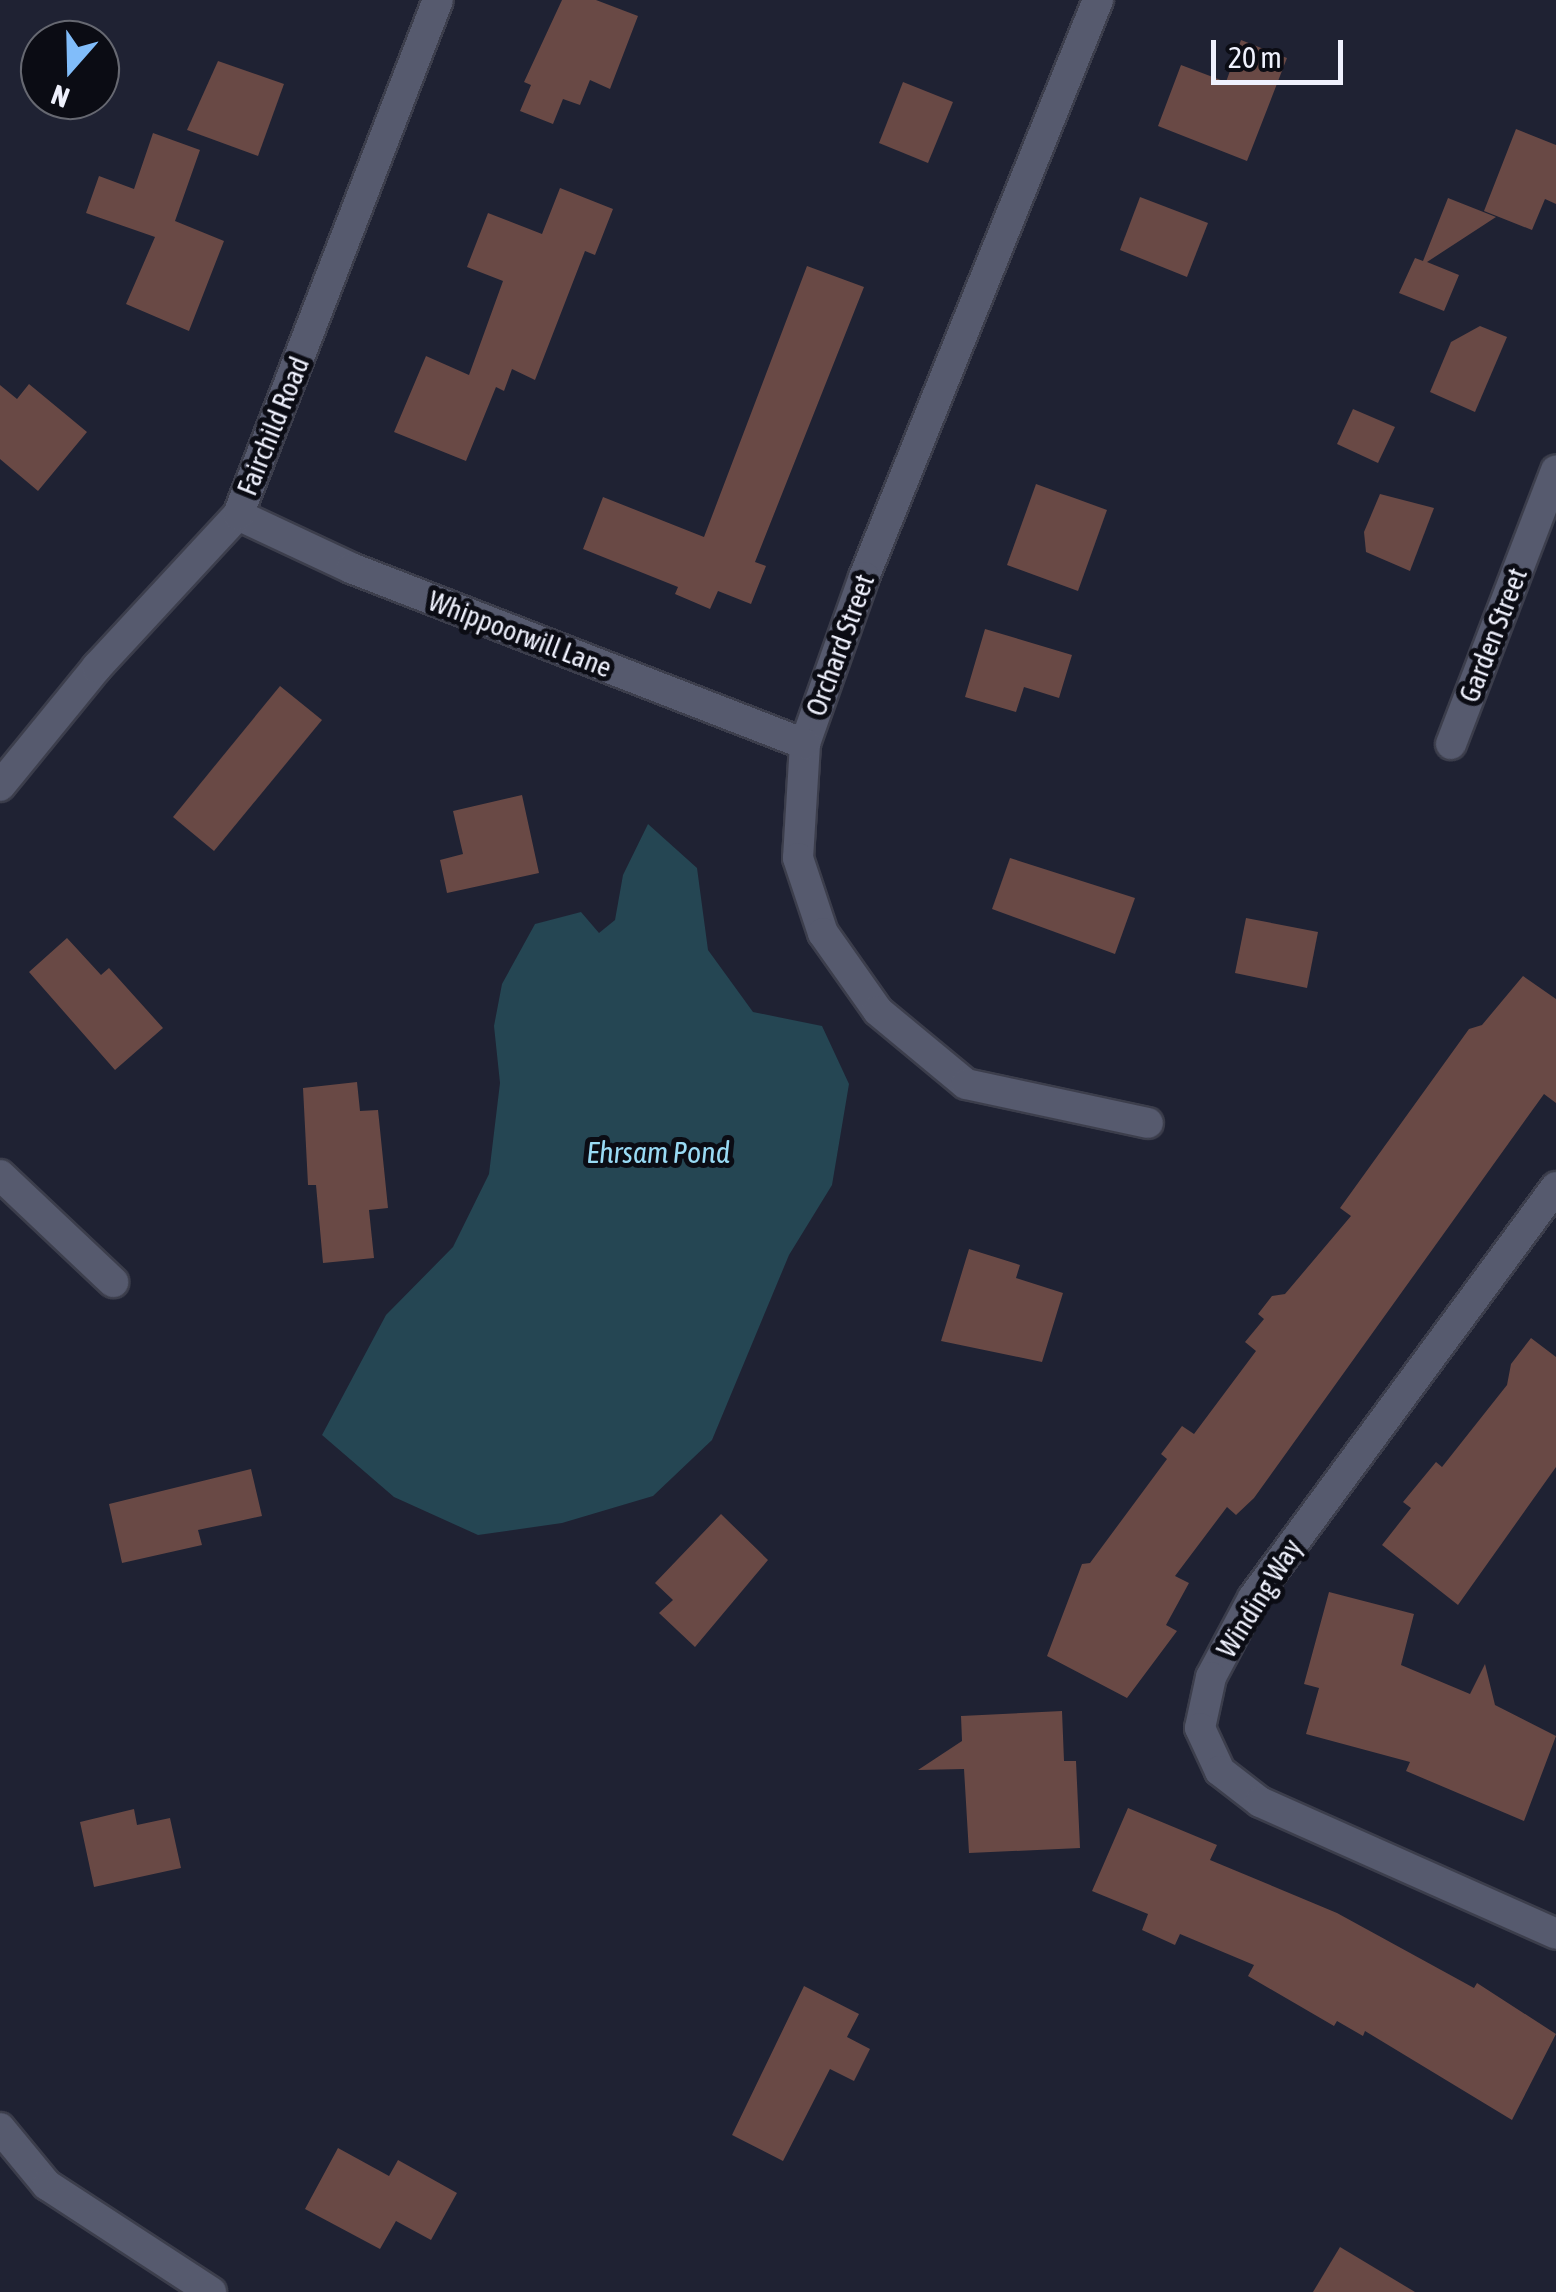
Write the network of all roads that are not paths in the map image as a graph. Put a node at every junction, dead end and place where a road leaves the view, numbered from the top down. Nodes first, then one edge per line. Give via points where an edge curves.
1 (438, 0) edge
2 (1098, 0) edge
3 (1556, 470) edge
4 (238, 515) junction
5 (805, 744) junction
6 (1451, 744) dead end
7 (0, 786) edge
8 (1148, 1123) dead end
9 (0, 1175) edge
10 (1556, 1187) edge
11 (113, 1282) dead end
12 (1556, 1934) edge
13 (0, 2128) edge
14 (211, 2292) edge

1 - 4 street, Fairchild Road
2 - 5 street, Orchard Street via 864,576
3 - 6 street, Garden Street
4 - 5 street, Whippoorwill Lane via 351,568
4 - 7 street, Fairchild Road via 97,667
5 - 8 street, Orchard Street via 798,858 822,933 878,1011 966,1084
9 - 11 street
10 - 12 street, Winding Way via 1252,1598 1211,1677 1200,1728 1220,1771 1260,1802
13 - 14 street via 47,2185

